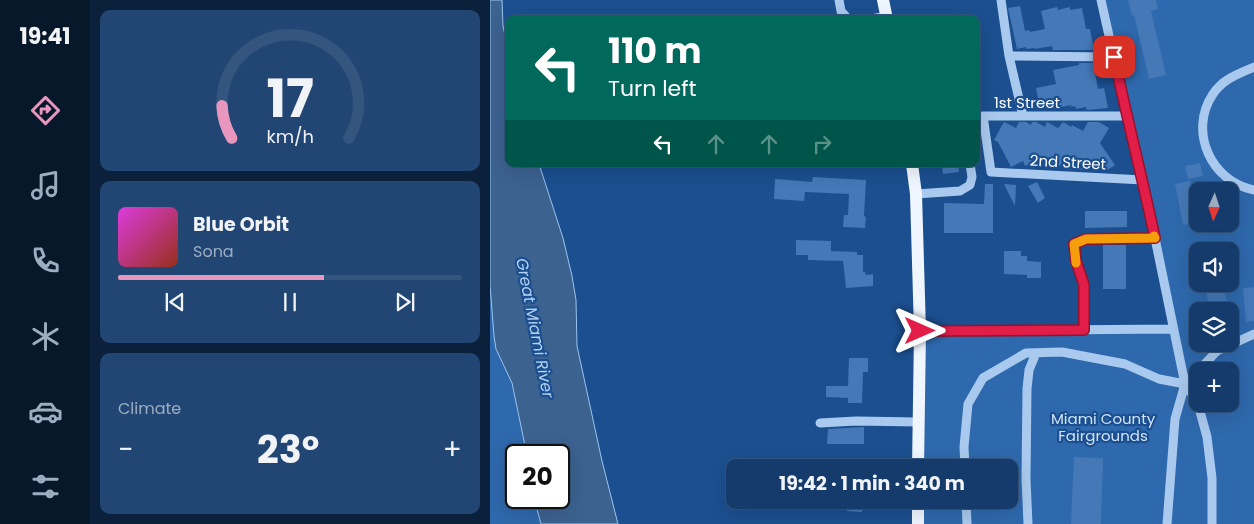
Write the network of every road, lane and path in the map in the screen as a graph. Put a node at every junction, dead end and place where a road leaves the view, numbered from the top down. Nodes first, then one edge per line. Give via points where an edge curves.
1 (838, 0) edge
2 (883, 0) edge
3 (1001, 0) edge
4 (1101, 0) edge
5 (844, 15) edge
6 (887, 15) edge
7 (1009, 56) junction
8 (1114, 57) junction
9 (1254, 67) edge
10 (1023, 116) junction
11 (1126, 116) junction
12 (912, 167) edge
13 (970, 167) edge
14 (991, 172) joint
15 (1143, 180) junction
16 (1254, 190) edge
17 (916, 194) junction
18 (1155, 238) junction
19 (1173, 329) junction
20 (1084, 330) junction
21 (920, 331) junction
22 (1254, 334) edge
23 (1036, 353) junction
24 (1207, 362) edge
25 (1189, 380) edge
26 (1185, 384) junction
27 (1189, 390) edge
28 (1200, 412) edge
29 (919, 422) junction
30 (820, 423) dead end
31 (918, 459) edge
32 (965, 459) edge
33 (918, 509) edge
34 (966, 509) edge
35 (918, 524) edge
36 (967, 524) edge
37 (1028, 524) edge
38 (1167, 524) edge
39 (1212, 524) edge

1 - 5 street
2 - 6 main road
3 - 7 street
4 - 8 street
7 - 8 street
7 - 10 street
8 - 11 street
9 - 16 street via 1228,78 1213,94 1202,128 1204,147 1215,166 1228,178
10 - 11 street, 1st Street
10 - 14 street, 1st Street via 983,116
11 - 15 street
12 - 17 main road
13 - 17 street via 970,185 960,191
14 - 15 street, 2nd Street
15 - 18 street
17 - 21 main road
18 - 19 street
18 - 20 street via 1086,239 1074,244 1084,285
19 - 20 street
19 - 26 street
20 - 21 street
21 - 29 main road
22 - 24 street via 1217,351
23 - 26 street via 1062,352 1125,364 1159,380
23 - 32 street via 1026,354 984,378 968,404
23 - 37 street via 1029,370 1027,389
25 - 26 street
26 - 27 street
26 - 38 street via 1175,419
28 - 39 street via 1212,478
29 - 30 street
29 - 31 main road
33 - 35 main road
34 - 36 street

